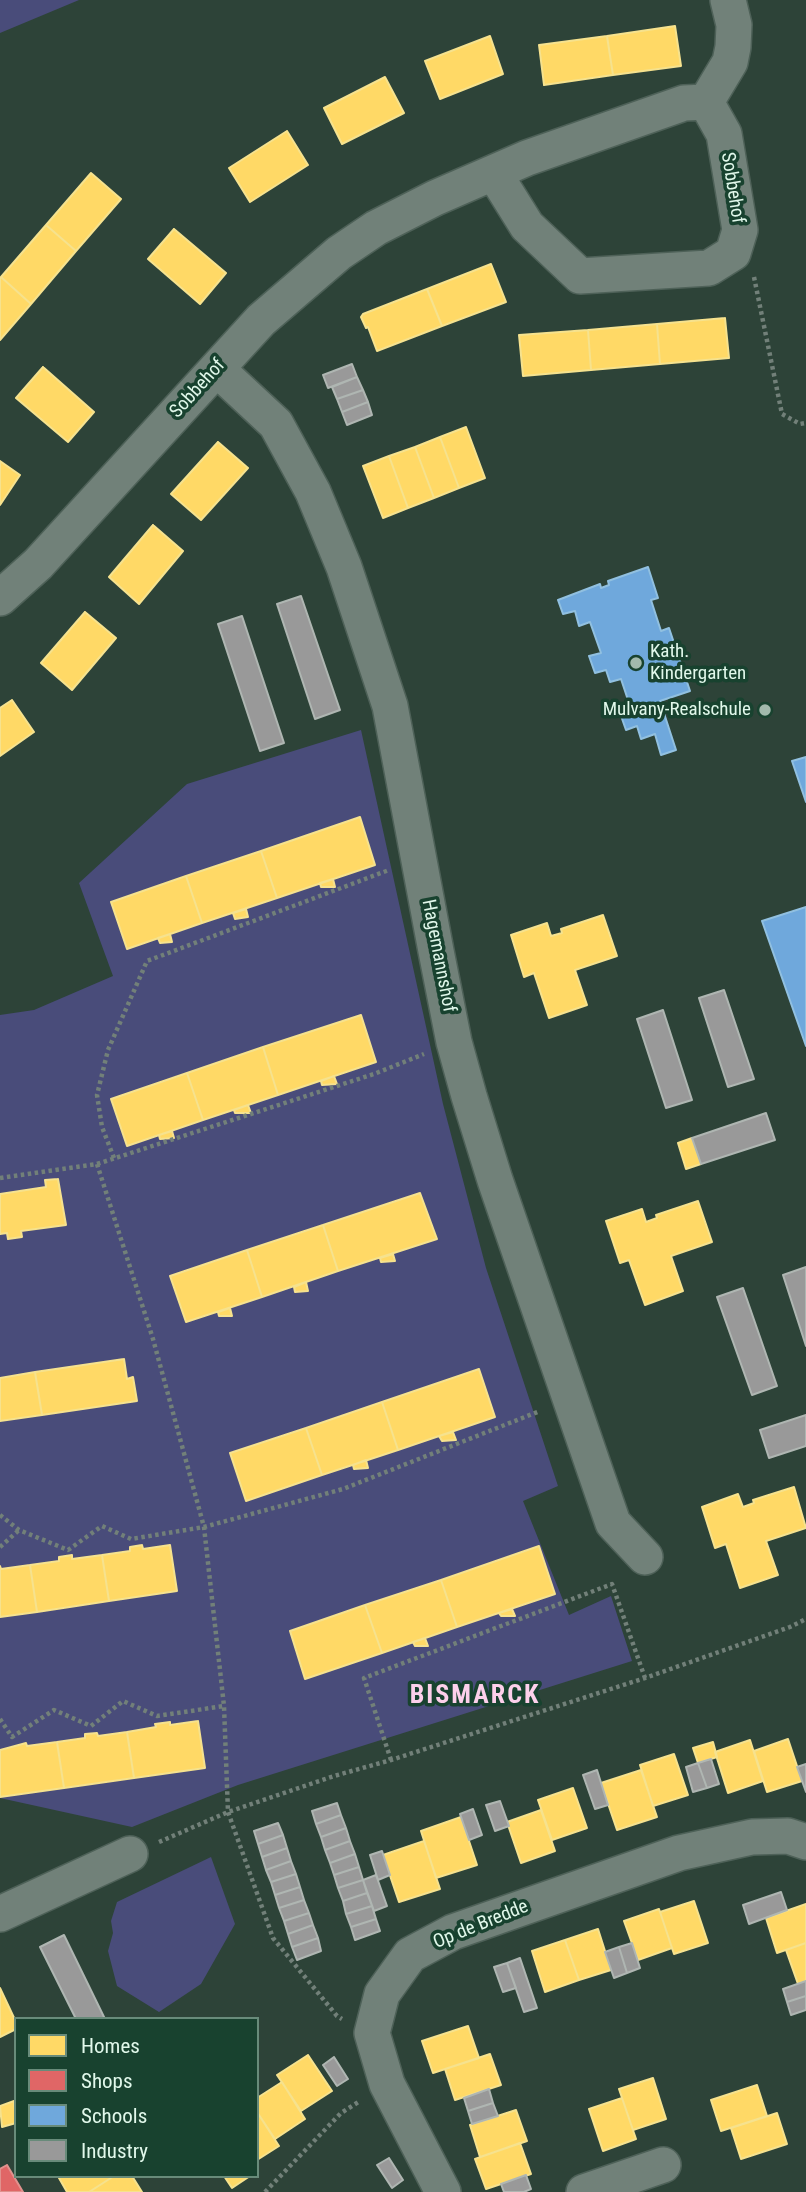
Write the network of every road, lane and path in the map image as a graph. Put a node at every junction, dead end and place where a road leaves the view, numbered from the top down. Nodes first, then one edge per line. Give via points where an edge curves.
1 (728, 0) edge
2 (706, 102) junction
3 (494, 173) junction
4 (733, 253) junction
5 (217, 369) junction
6 (806, 423) edge
7 (0, 598) edge
8 (419, 858) junction
9 (454, 1042) junction
10 (114, 1158) junction
11 (97, 1164) junction
12 (0, 1178) edge
13 (570, 1399) junction
14 (0, 1515) edge
15 (204, 1527) junction
16 (19, 1530) junction
17 (0, 1547) edge
18 (645, 1557) dead end
19 (806, 1619) edge
20 (645, 1678) junction
21 (224, 1706) junction
22 (0, 1719) edge
23 (391, 1760) junction
24 (228, 1812) junction
25 (806, 1842) edge
26 (130, 1854) joint
27 (0, 1914) edge
28 (372, 2033) junction
29 (387, 2084) junction
30 (663, 2165) dead end
31 (265, 2192) edge
32 (443, 2192) edge
33 (584, 2192) edge

1 - 2 street via 734,25 730,62
2 - 3 street, Sobbehof via 684,103
2 - 4 street, Sobbehof via 724,134 740,230
3 - 4 street, Sobbehof via 527,226 580,276 709,268
3 - 5 street, Sobbehof via 376,228 338,253 261,320
4 - 6 path via 754,275 782,414 800,425
5 - 7 street, Sobbehof via 38,564
5 - 8 street, Hagemannshof via 276,424 313,492 344,567 390,706
8 - 9 street, Hagemannshof
8 - 10 path via 146,961 108,1050 97,1095 102,1127
9 - 10 path via 374,1074
9 - 13 street, Hagemannshof via 495,1180
10 - 11 path
11 - 12 path
11 - 15 path via 153,1339
13 - 15 path via 343,1489
13 - 18 street, Hagemannshof via 613,1522
14 - 16 path
15 - 16 path via 131,1539 102,1525 68,1550
15 - 21 path
16 - 17 path
19 - 20 path
20 - 23 path
20 - 23 path via 612,1584 364,1678
21 - 22 path via 157,1716 123,1701 91,1726 54,1710 12,1737
21 - 24 path
23 - 24 path
24 - 26 path
24 - 28 path via 273,1938 337,2016
25 - 28 street, Op de Bredde via 788,1836 752,1837 679,1853 453,1932 410,1955 382,1994
26 - 27 street
28 - 29 street
29 - 31 path via 341,2113
29 - 32 street
30 - 33 street

